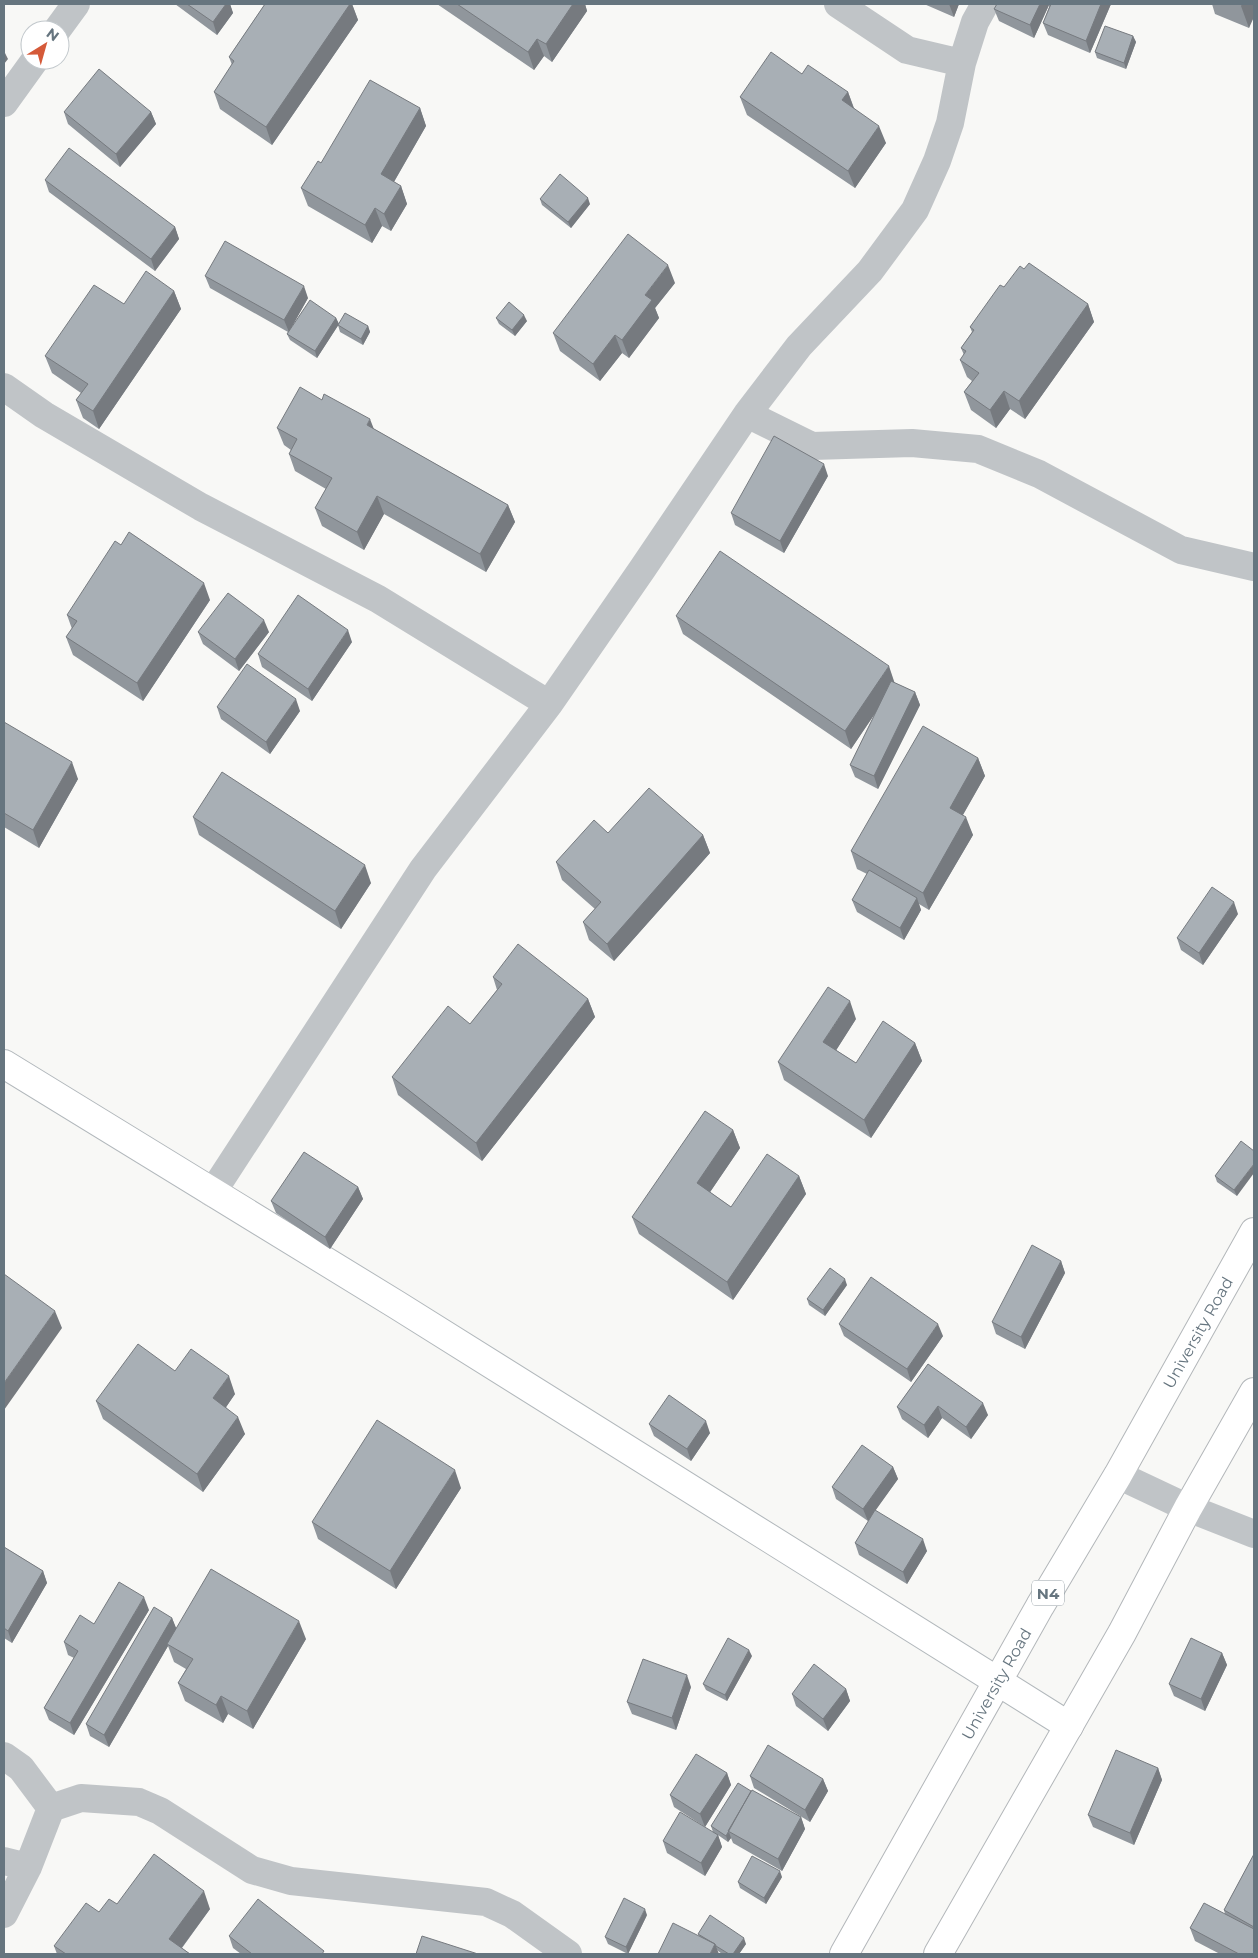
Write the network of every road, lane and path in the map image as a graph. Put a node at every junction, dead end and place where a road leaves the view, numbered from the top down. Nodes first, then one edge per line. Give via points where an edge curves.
1 (76, 4) edge
2 (838, 4) edge
3 (985, 4) edge
4 (64, 20) edge
5 (962, 63) junction
6 (28, 70) edge
7 (4, 103) edge
8 (4, 387) edge
9 (747, 414) junction
10 (1254, 567) edge
11 (549, 704) junction
12 (4, 1064) edge
13 (212, 1193) junction
14 (1254, 1232) edge
15 (1252, 1395) edge
16 (1254, 1431) edge
17 (1118, 1475) junction
18 (1188, 1508) junction
19 (1254, 1534) edge
20 (998, 1682) junction
21 (1069, 1726) junction
22 (4, 1756) edge
23 (51, 1808) junction
24 (16, 1864) edge
25 (4, 1914) edge
26 (568, 1954) edge
27 (844, 1954) edge
28 (938, 1954) edge

1 - 4 street
2 - 5 street via 907,50
3 - 5 street via 975,22
5 - 9 street via 950,123 915,210 870,271 799,346
6 - 7 street
8 - 11 street via 44,415 201,507 378,599
9 - 10 street via 812,446 912,443 978,449 1039,474 1181,550
9 - 11 street
11 - 13 street via 423,868
12 - 13 main road
13 - 20 main road
14 - 17 main road, University Road / N4
15 - 16 main road
15 - 18 main road
17 - 18 street
17 - 20 main road, University Road / N4
18 - 19 street
18 - 21 main road
20 - 21 main road
20 - 27 main road, University Road / N4
21 - 28 main road
22 - 23 street via 21,1768
23 - 24 street
23 - 26 street via 81,1798 139,1802 160,1811 252,1870 291,1881 486,1902 512,1914
24 - 25 street

